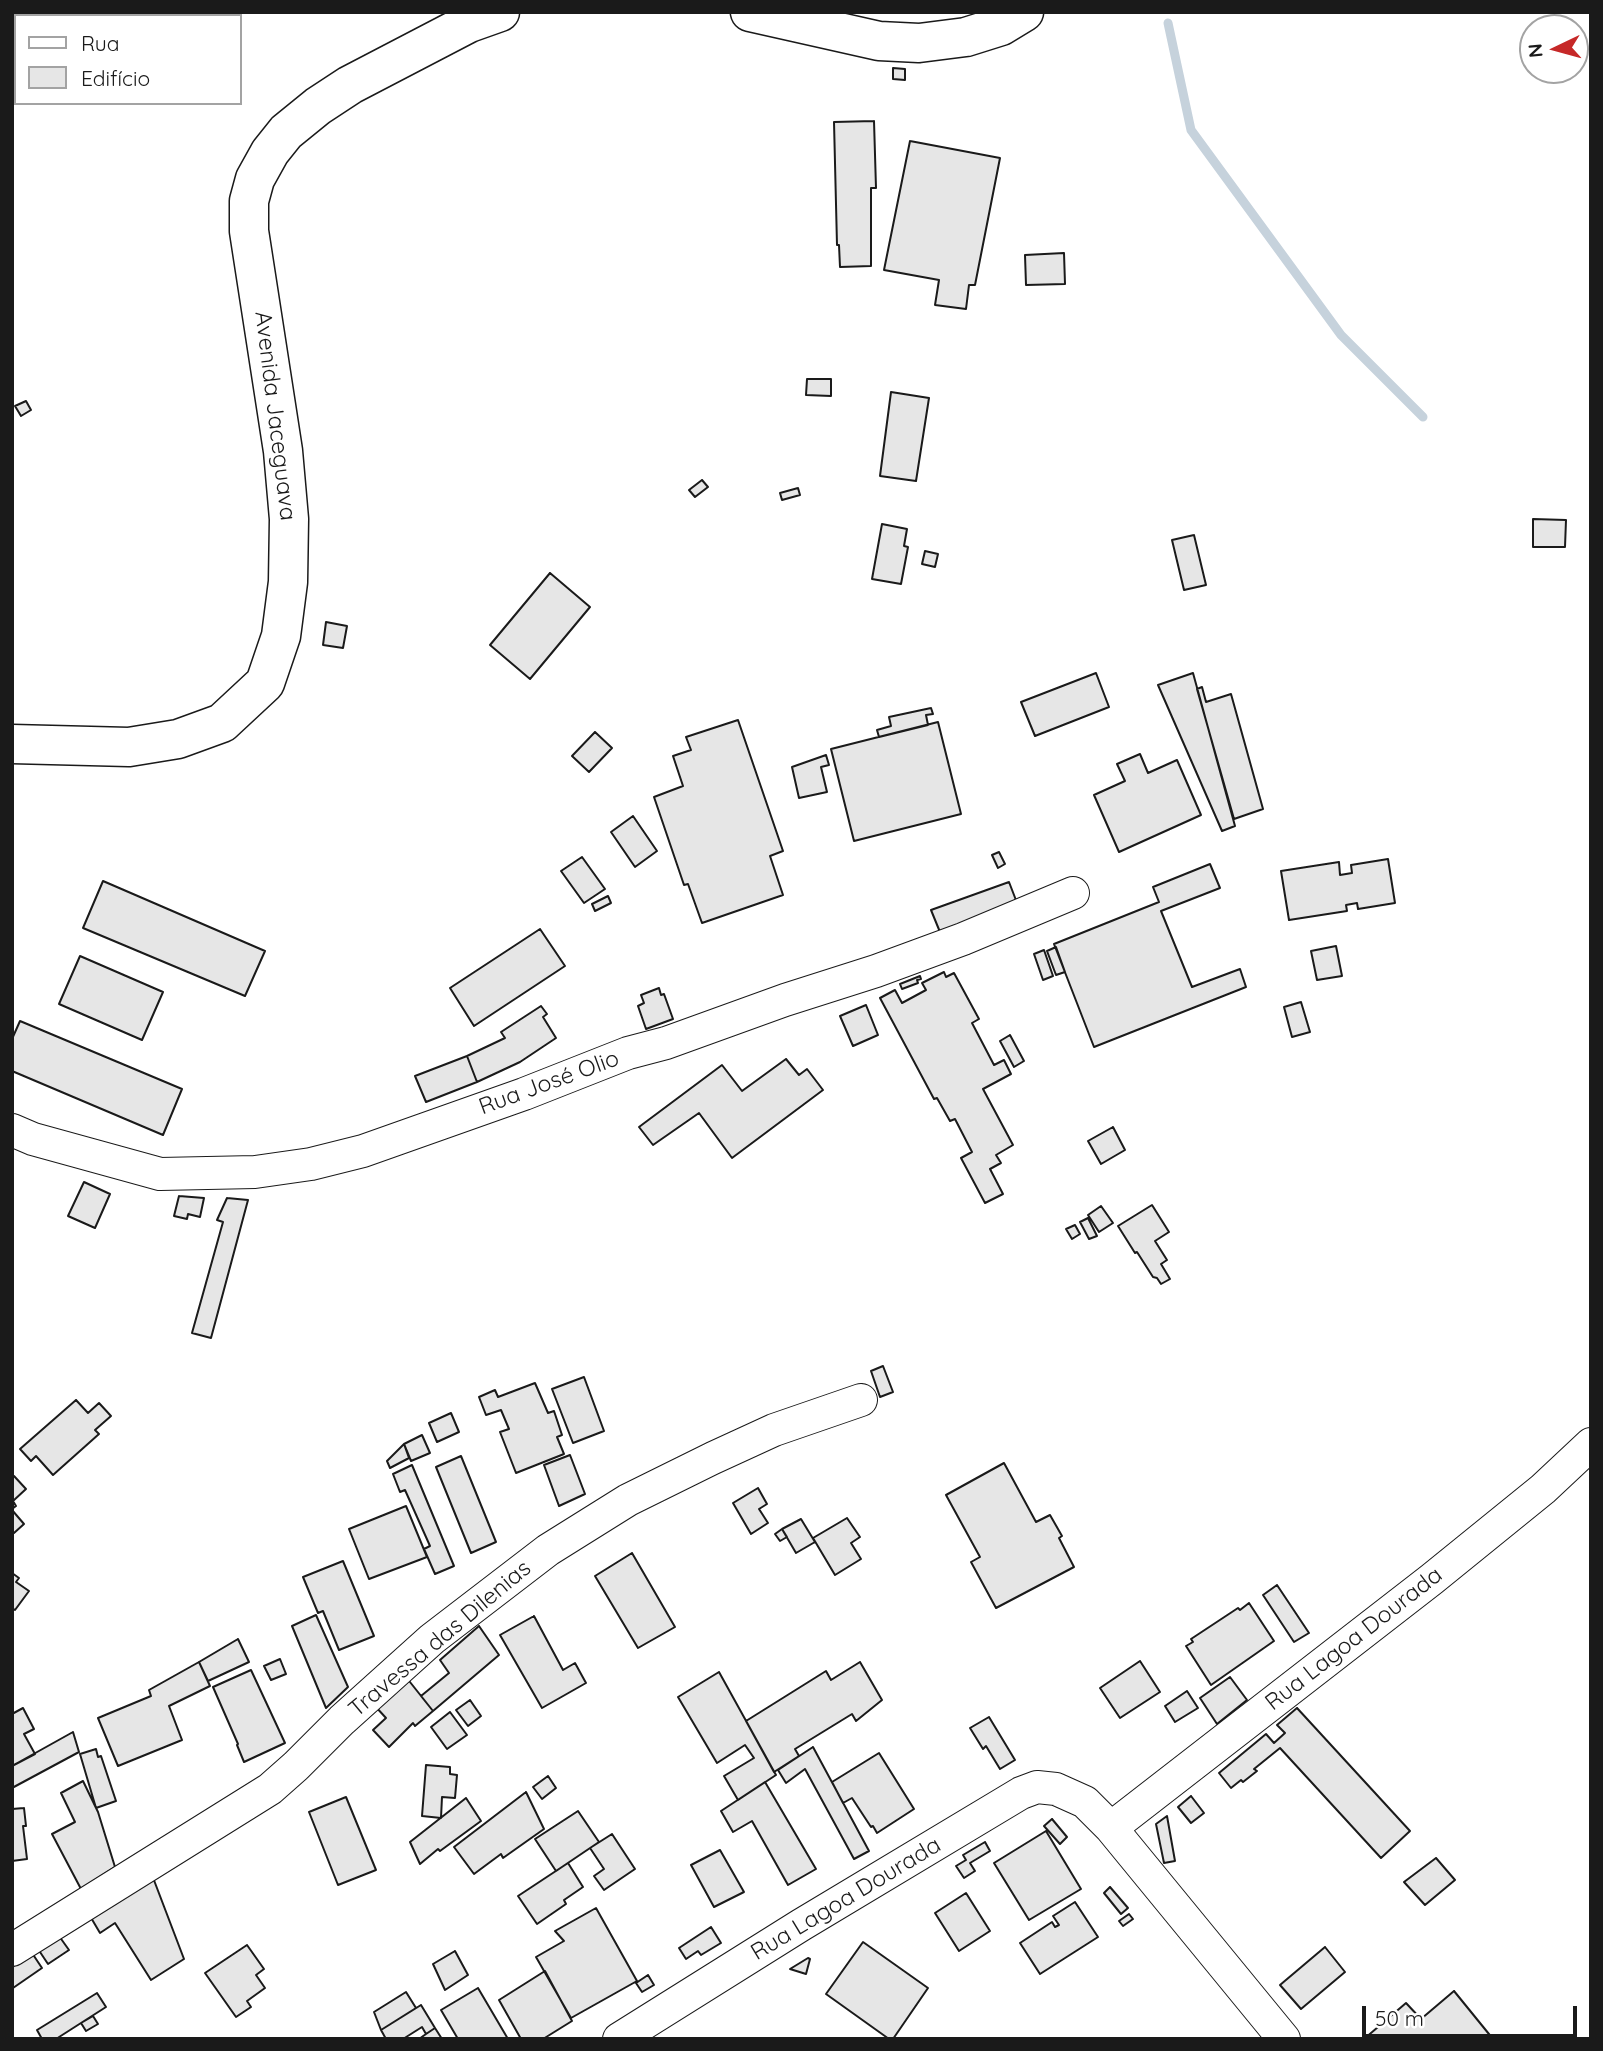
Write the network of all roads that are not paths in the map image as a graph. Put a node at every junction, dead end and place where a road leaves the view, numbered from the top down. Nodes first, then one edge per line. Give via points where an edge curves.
1 (500, 12) edge
2 (750, 12) edge
3 (1024, 12) edge
4 (12, 744) edge
5 (1073, 893) dead end
6 (12, 1130) edge
7 (861, 1400) dead end
8 (1591, 1444) edge
9 (1111, 1828) junction
10 (12, 1950) edge
11 (619, 2039) edge
12 (1283, 2039) edge

1 - 4 main road, Avenida Jaceguava via 468,23 318,106 286,132 255,179 249,231 289,519 281,636 265,683 222,723 178,739 129,747
2 - 3 main road via 879,41 919,43 966,37 1001,26
5 - 6 street, Rua José Olio via 889,966 628,1053 363,1151 311,1164 255,1172 160,1174
7 - 10 street, Travessa das Dilenias via 774,1430 713,1458 628,1500 548,1550 432,1639 270,1789
8 - 9 street, Rua Lagoa Dourada via 1432,1579
9 - 11 street, Rua Lagoa Dourada via 1085,1802 1056,1789 1037,1787 1021,1793
9 - 12 street, Rua Lagoa Dourada

